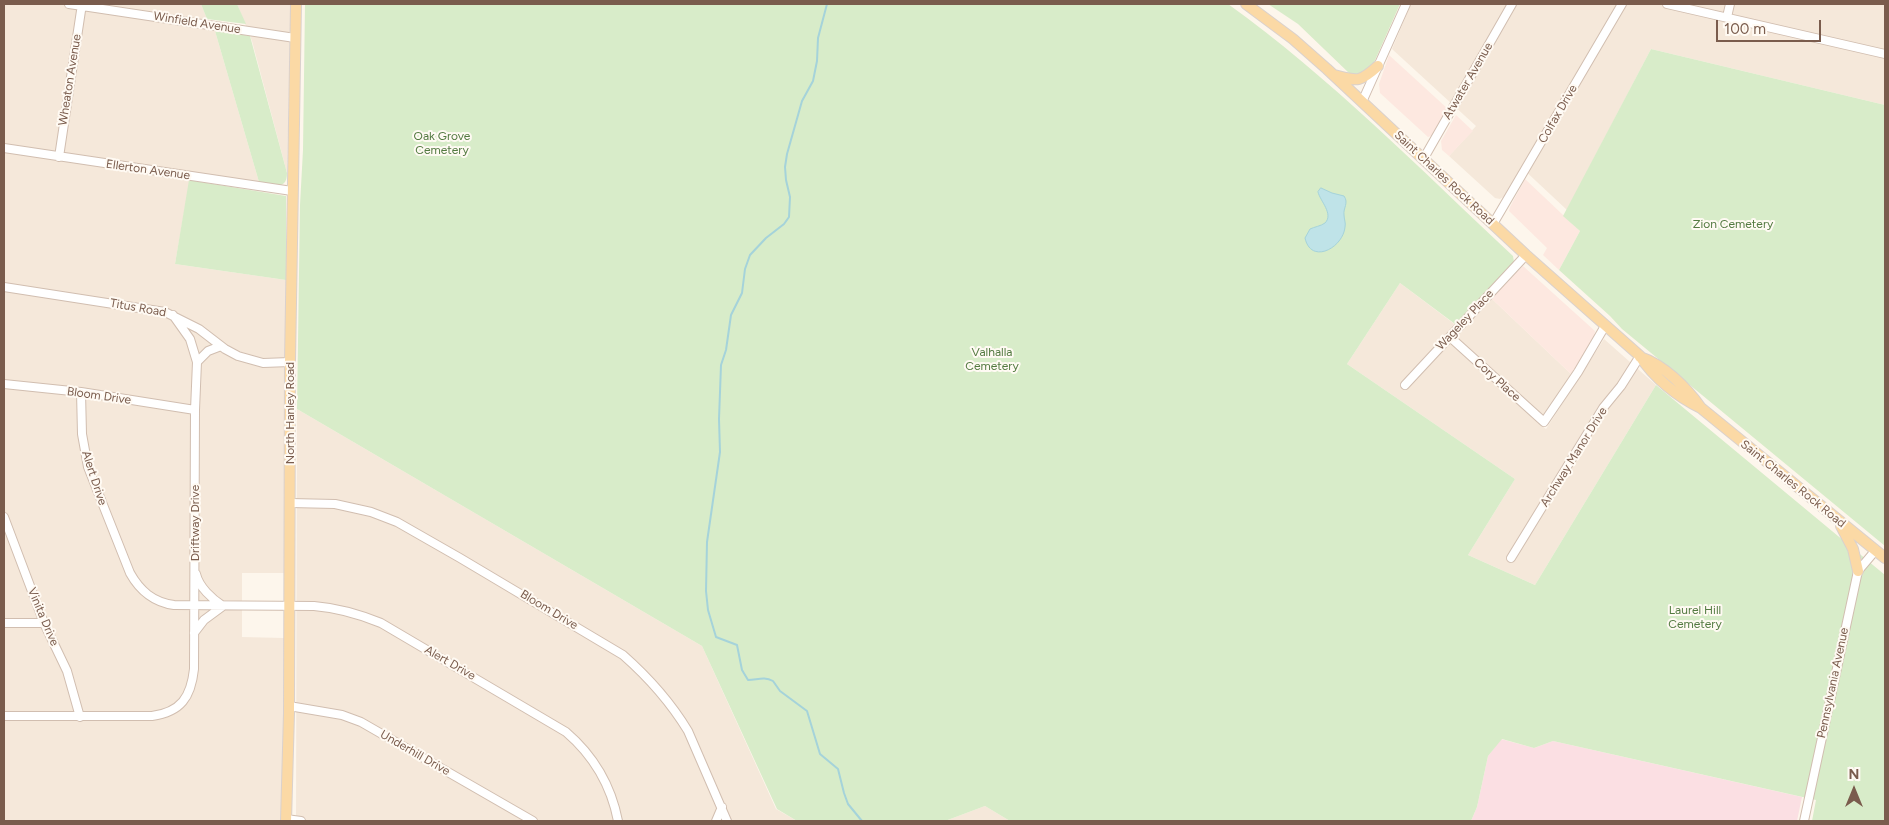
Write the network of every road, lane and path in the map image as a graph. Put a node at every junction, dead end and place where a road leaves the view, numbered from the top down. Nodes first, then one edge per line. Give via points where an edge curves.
1 (69, 4) edge
2 (296, 4) edge
3 (1246, 4) edge
4 (1406, 4) edge
5 (1512, 4) edge
6 (1622, 4) edge
7 (1667, 4) edge
8 (1730, 4) edge
9 (82, 5) edge
10 (1727, 17) junction
11 (295, 38) junction
12 (1885, 54) edge
13 (1378, 66) junction
14 (1334, 74) junction
15 (1362, 102) junction
16 (4, 148) edge
17 (59, 157) junction
18 (1424, 158) junction
19 (292, 191) junction
20 (1493, 224) junction
21 (1526, 255) junction
22 (4, 287) edge
23 (173, 315) junction
24 (1605, 326) junction
25 (1450, 337) junction
26 (221, 346) junction
27 (1640, 356) junction
28 (197, 362) junction
29 (290, 362) junction
30 (4, 384) edge
31 (1405, 385) dead end
32 (82, 392) junction
33 (195, 410) junction
34 (290, 503) junction
35 (4, 517) edge
36 (1838, 521) junction
37 (1875, 551) junction
38 (1511, 558) dead end
39 (1885, 558) edge
40 (194, 570) junction
41 (1858, 571) junction
42 (194, 606) junction
43 (223, 606) junction
44 (290, 606) junction
45 (4, 623) edge
46 (44, 623) junction
47 (194, 633) junction
48 (289, 706) junction
49 (4, 716) edge
50 (80, 717) junction
51 (722, 807) junction
52 (286, 820) edge
53 (301, 821) edge
54 (533, 821) edge
55 (618, 821) edge
56 (716, 821) edge
57 (727, 821) edge
58 (1804, 821) edge

1 - 9 street, Winfield Avenue
2 - 11 main road, North Hanley Road
3 - 14 main road, Saint Charles Rock Road
4 - 13 street
5 - 18 street, Atwater Avenue
6 - 20 street, Colfax Drive
7 - 10 street
8 - 10 street
9 - 11 street, Winfield Avenue
9 - 17 street, Wheaton Avenue
10 - 12 street
11 - 19 main road, North Hanley Road
13 - 14 main road via 1365,78 1354,80
13 - 15 street
14 - 15 main road, Saint Charles Rock Road
15 - 18 main road, Saint Charles Rock Road
16 - 17 street, Ellerton Avenue
17 - 19 street, Ellerton Avenue
18 - 20 main road, Saint Charles Rock Road
19 - 29 main road, North Hanley Road
20 - 21 main road, Saint Charles Rock Road
21 - 24 main road, Saint Charles Rock Road
21 - 25 street, Wageley Place
22 - 23 street, Titus Road
23 - 26 street, Titus Road
23 - 28 street, Driftway Drive via 190,339
24 - 25 street, Cory Place via 1544,422
24 - 27 main road, Saint Charles Rock Road
25 - 31 street, Wageley Place
26 - 28 street
26 - 29 street, Titus Road via 252,361
27 - 36 main road, Saint Charles Rock Road via 1653,361 1691,394 1701,408
27 - 38 street, Archway Manor Drive via 1603,408
28 - 33 street, Driftway Drive
29 - 34 main road, North Hanley Road
30 - 32 street, Bloom Drive
32 - 33 street, Bloom Drive
32 - 42 street, Alert Drive via 82,434 88,467 130,573 151,597 165,604
33 - 40 street, Driftway Drive
34 - 44 main road, North Hanley Road
34 - 51 street, Bloom Drive via 335,504 397,522 623,655 682,722
35 - 46 street, Vinita Drive
36 - 37 main road, Saint Charles Rock Road
36 - 41 main road via 1853,549
37 - 39 main road, Saint Charles Rock Road
37 - 41 street, Pennsylvania Avenue
40 - 42 street, Driftway Drive
40 - 43 street via 203,588
41 - 58 street, Pennsylvania Avenue
42 - 43 street, Alert Drive
42 - 47 street, Driftway Drive
43 - 44 street, Alert Drive
43 - 47 street via 204,620
44 - 48 main road, North Hanley Road
44 - 55 street, Alert Drive via 331,608 381,623 560,728 577,742 599,769 608,785
45 - 46 street
46 - 50 street, Vinita Drive via 67,671
47 - 50 street, Driftway Drive via 192,685 176,709 164,714
48 - 52 main road, North Hanley Road
48 - 54 street, Underhill Drive via 342,715 362,722
49 - 50 street
51 - 56 street
51 - 57 street, Bloom Drive
52 - 53 street

